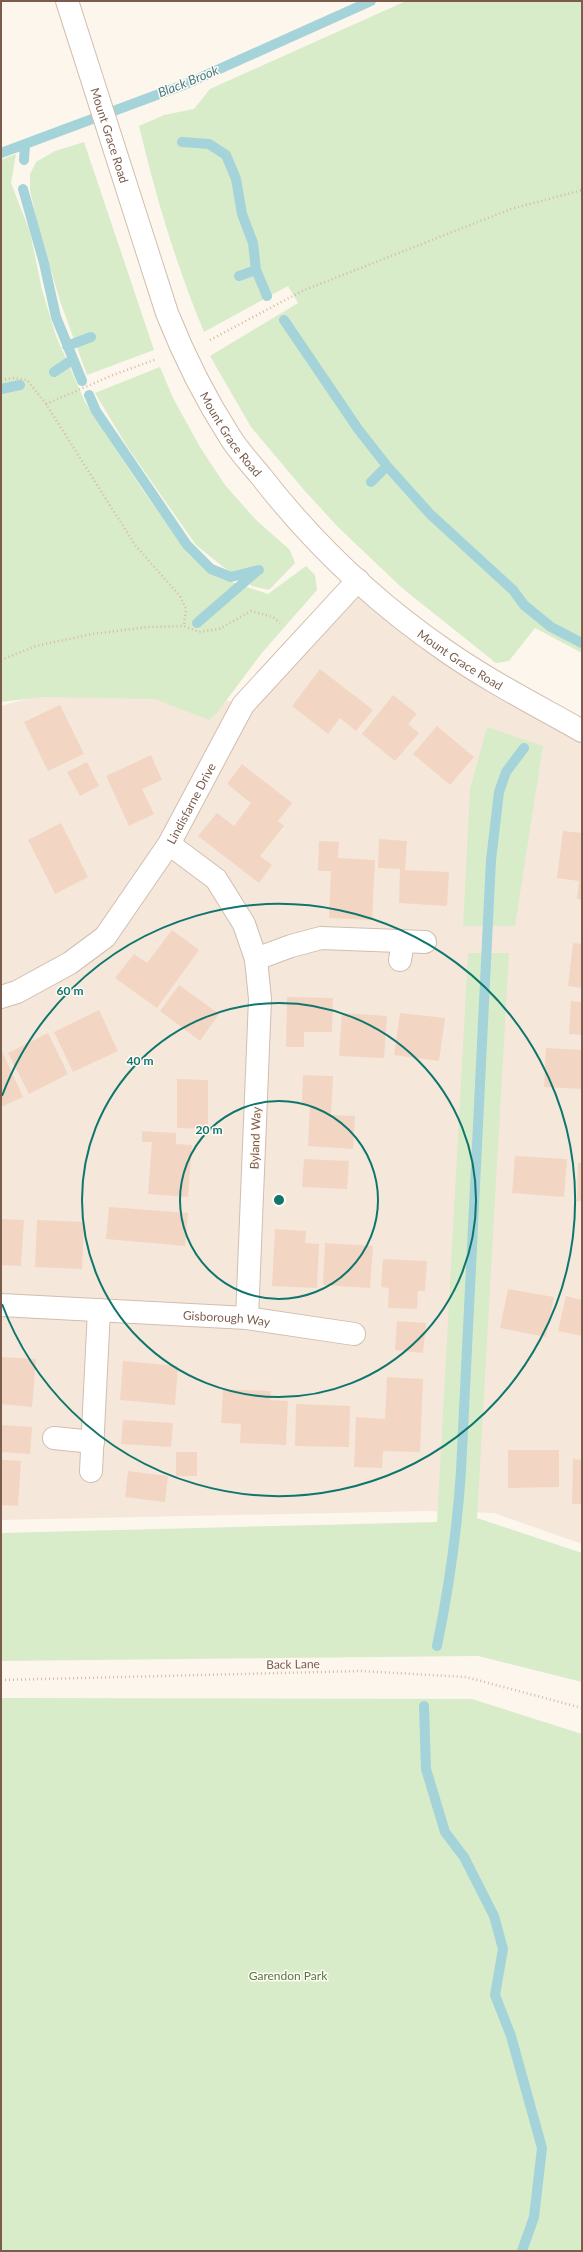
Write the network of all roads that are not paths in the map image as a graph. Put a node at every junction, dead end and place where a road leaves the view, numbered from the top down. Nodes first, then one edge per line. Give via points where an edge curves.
1 (66, 1) edge
2 (358, 580) junction
3 (582, 731) edge
4 (169, 844) junction
5 (425, 942) dead end
6 (256, 959) junction
7 (1, 997) edge
8 (1, 1306) edge
9 (98, 1310) junction
10 (247, 1318) junction
11 (354, 1334) dead end
12 (54, 1438) dead end
13 (93, 1442) junction
14 (91, 1471) dead end

1 - 2 street, Mount Grace Road via 167,313 184,354 231,438 287,510
2 - 3 street, Mount Grace Road via 404,621 447,652
2 - 4 street, Lindisfarne Drive via 243,705
4 - 6 street, Byland Way via 216,879 244,924
4 - 7 street, Lindisfarne Drive via 105,938 70,963 17,992
5 - 6 street via 401,951 358,938 321,938
6 - 10 street, Byland Way via 260,999
8 - 9 street, Gisborough Way
9 - 10 street, Gisborough Way
9 - 13 street
10 - 11 street, Gisborough Way
12 - 13 street
13 - 14 street

